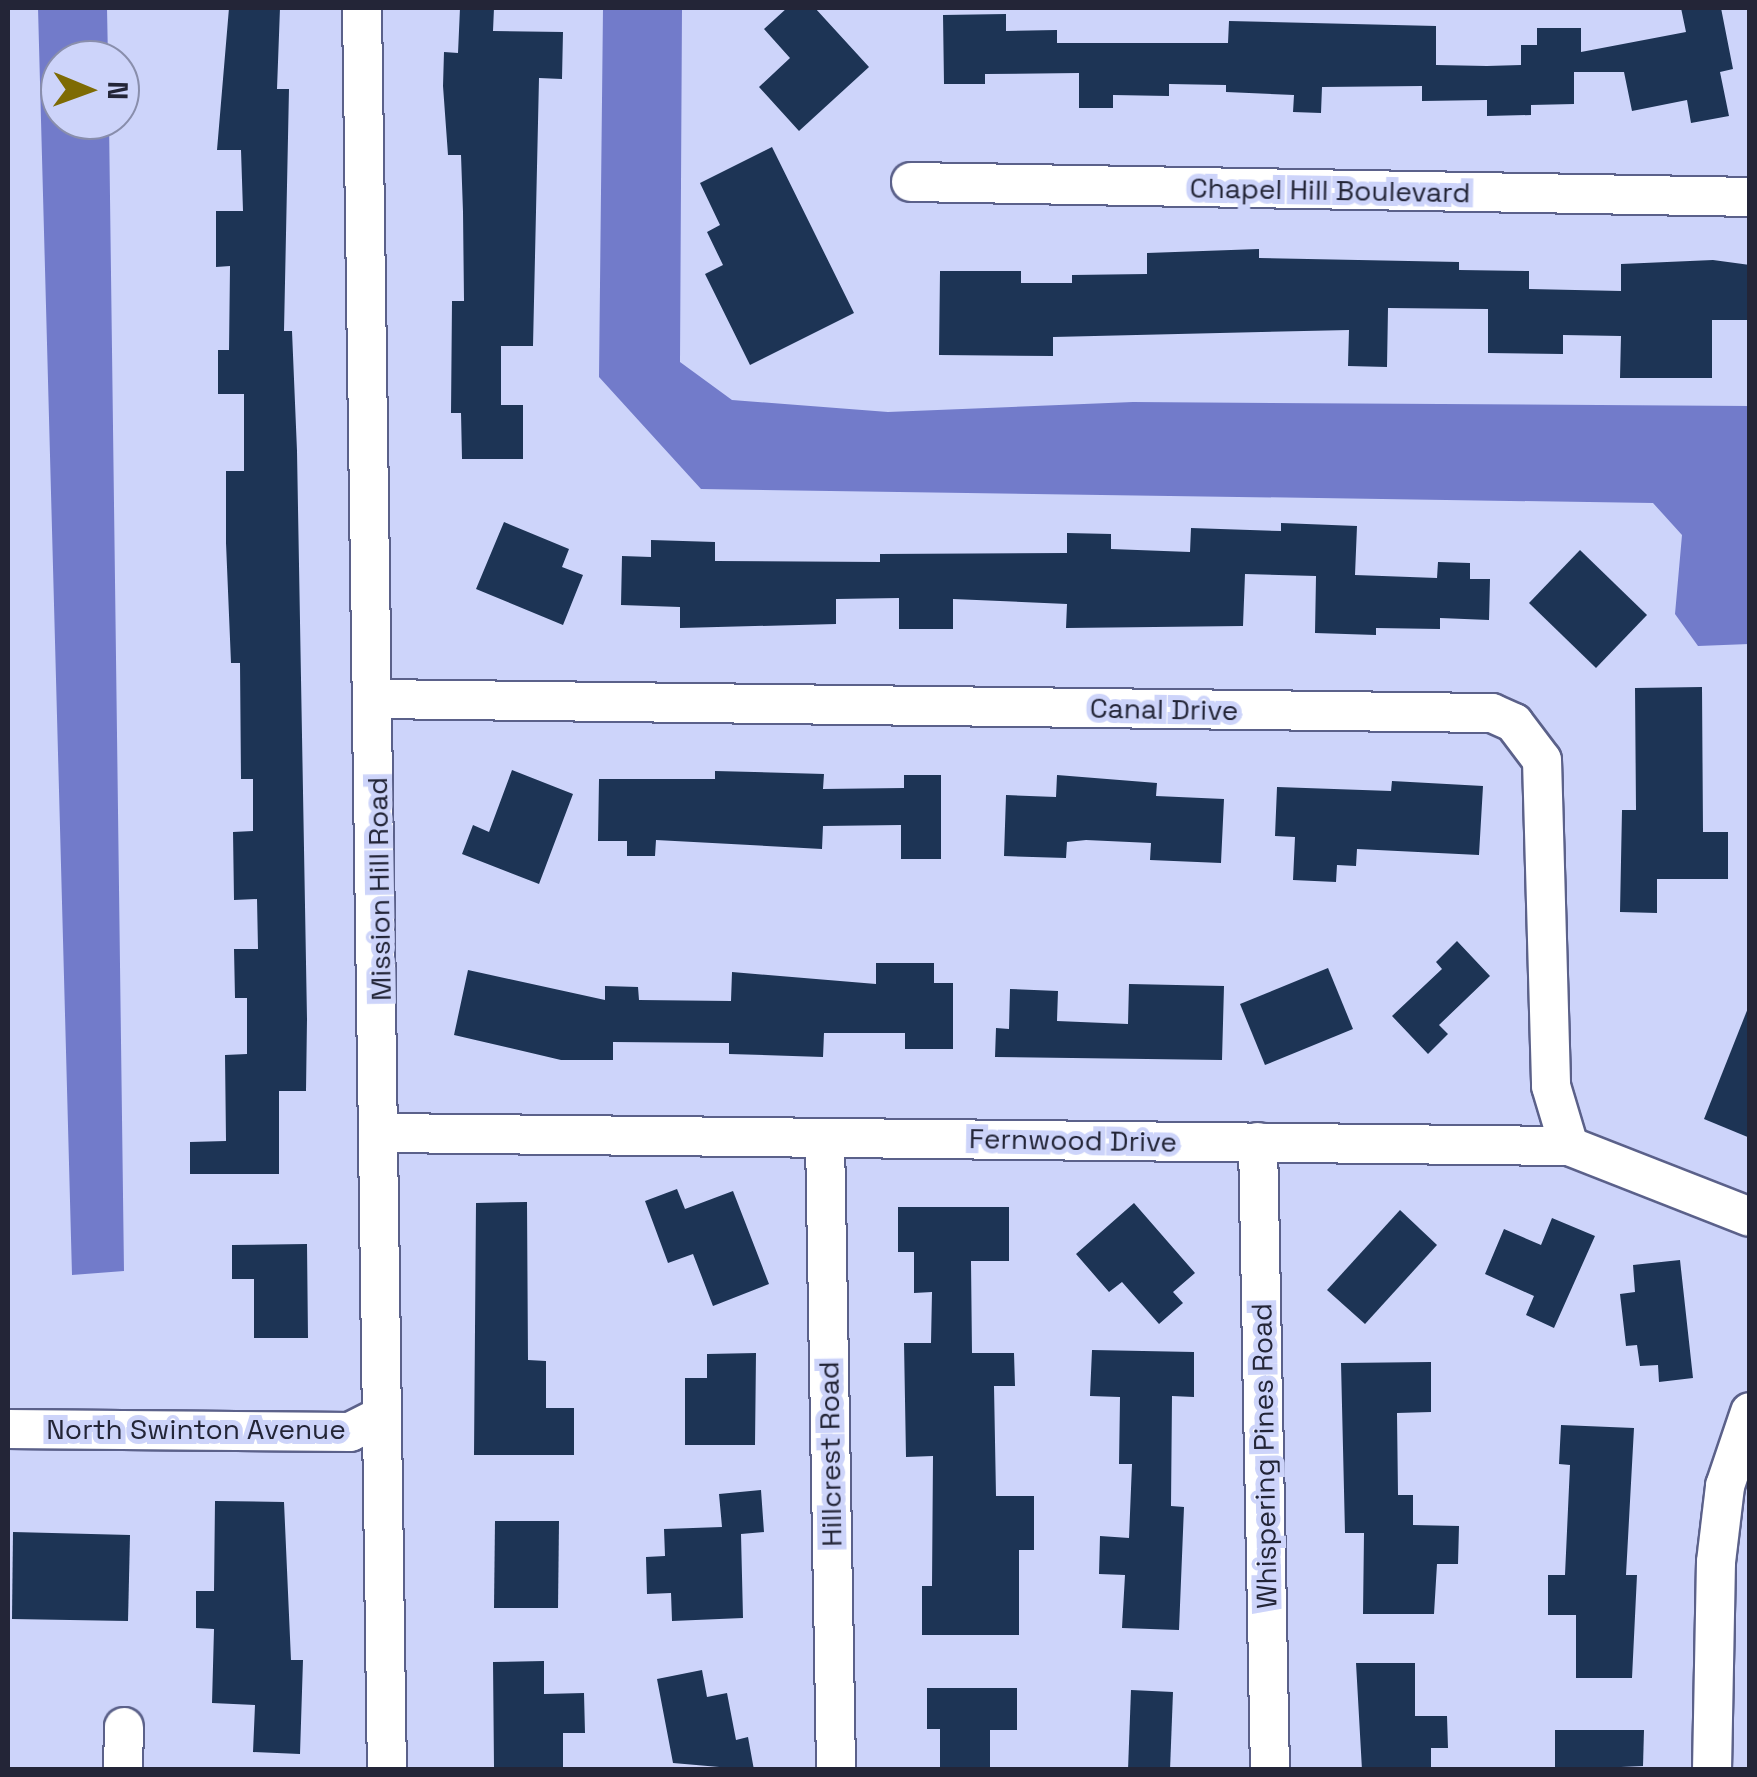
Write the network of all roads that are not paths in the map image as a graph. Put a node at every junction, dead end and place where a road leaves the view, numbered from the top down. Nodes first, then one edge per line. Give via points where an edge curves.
1 (362, 8) edge
2 (911, 182) dead end
3 (1750, 197) edge
4 (376, 700) junction
5 (383, 1133) junction
6 (824, 1138) junction
7 (1258, 1142) junction
8 (1570, 1146) junction
9 (1750, 1217) edge
10 (1750, 1412) edge
11 (381, 1416) junction
12 (8, 1429) edge
13 (124, 1727) dead end
14 (124, 1770) edge
15 (387, 1770) edge
16 (836, 1770) edge
17 (1270, 1770) edge
18 (1712, 1770) edge

1 - 4 street, Mission Hill Road
2 - 3 street, Chapel Hill Boulevard
4 - 5 street, Mission Hill Road
4 - 8 street, Canal Drive via 1492,713 1514,723 1542,760 1551,1086
5 - 6 street, Fernwood Drive
5 - 11 street, Mission Hill Road via 388,1394
6 - 7 street, Fernwood Drive
6 - 16 street, Hillcrest Road
7 - 8 street, Fernwood Drive
7 - 17 street, Whispering Pines Road
8 - 9 street, Fernwood Drive
10 - 18 street via 1725,1486 1716,1562
11 - 12 street, North Swinton Avenue via 350,1432
11 - 15 street, Mission Hill Road
13 - 14 street

